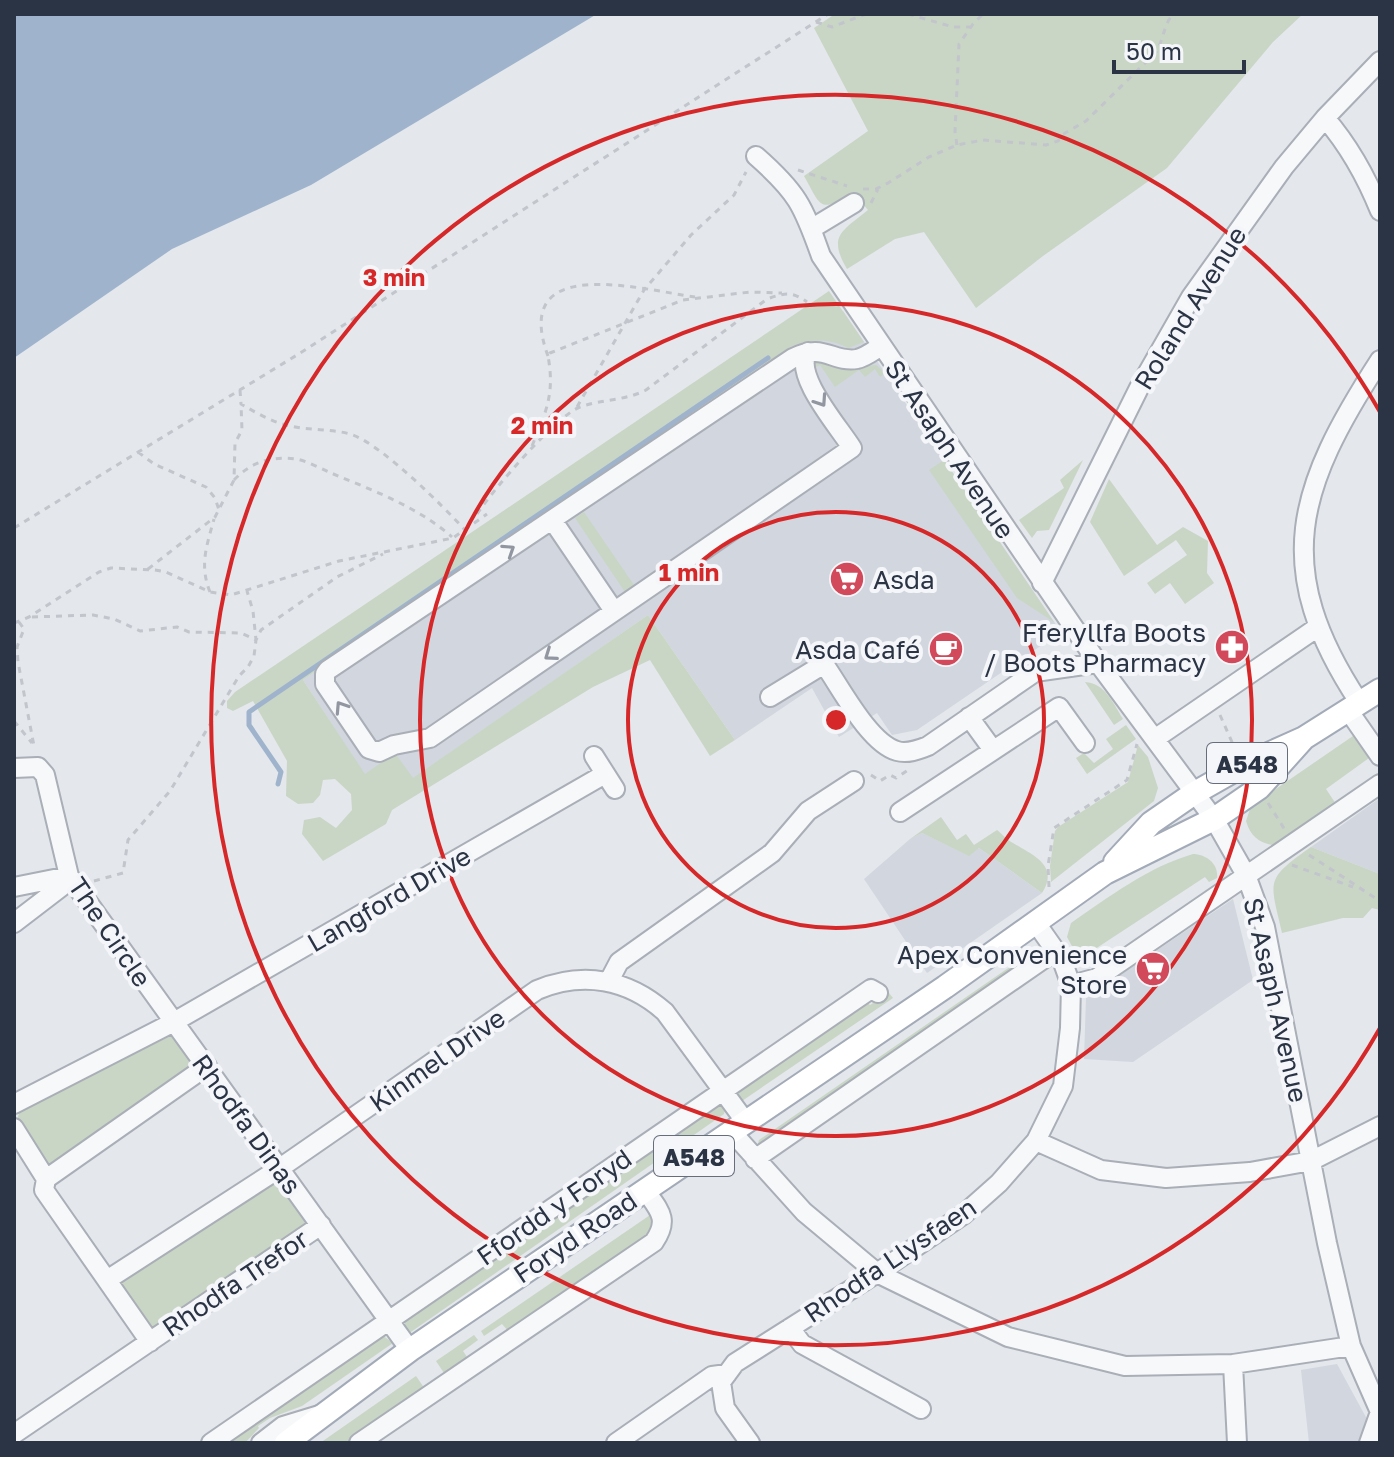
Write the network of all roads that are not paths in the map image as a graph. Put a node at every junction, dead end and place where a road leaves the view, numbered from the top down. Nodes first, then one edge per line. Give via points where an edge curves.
1 (1380, 61) edge
2 (1325, 118) junction
3 (752, 160) road end
4 (854, 193) road end
5 (1380, 211) edge
6 (811, 229) junction
7 (881, 346) junction
8 (808, 352) junction
9 (1380, 360) edge
10 (553, 521) junction
11 (1042, 583) junction
12 (614, 611) junction
13 (1318, 627) junction
14 (1098, 663) junction
15 (1380, 690) edge
16 (770, 697) dead end
17 (1353, 706) junction
18 (969, 717) junction
19 (1156, 738) junction
20 (1304, 738) junction
21 (1085, 743) dead end
22 (993, 750) junction
23 (594, 756) dead end
24 (1380, 756) edge
25 (14, 768) edge
26 (854, 781) road end
27 (1380, 784) edge
28 (1193, 794) junction
29 (900, 812) dead end
30 (1214, 819) junction
31 (1105, 873) junction
32 (1246, 875) junction
33 (72, 880) junction
34 (14, 887) edge
35 (14, 923) edge
36 (1036, 923) junction
37 (1055, 951) junction
38 (609, 981) junction
39 (1071, 985) junction
40 (878, 993) dead end
41 (172, 1023) junction
42 (207, 1066) junction
43 (722, 1091) junction
44 (14, 1104) edge
45 (738, 1126) junction
46 (1380, 1126) edge
47 (14, 1128) edge
48 (1036, 1141) junction
49 (755, 1159) junction
50 (1311, 1161) junction
51 (280, 1168) junction
52 (46, 1179) junction
53 (645, 1190) junction
54 (321, 1225) junction
55 (877, 1273) junction
56 (107, 1280) junction
57 (388, 1321) junction
58 (790, 1328) junction
59 (150, 1342) junction
60 (1351, 1346) junction
61 (410, 1350) junction
62 (1233, 1364) junction
63 (727, 1374) junction
64 (921, 1409) dead end
65 (1380, 1412) edge
66 (327, 1413) junction
67 (14, 1434) edge
68 (20, 1443) edge
69 (211, 1443) edge
70 (261, 1443) edge
71 (286, 1443) edge
72 (359, 1443) edge
73 (616, 1443) edge
74 (750, 1443) edge
75 (1237, 1443) edge
76 (1369, 1443) edge

1 - 2 street, Roland Avenue
2 - 5 street via 1364,171
2 - 11 street, Roland Avenue via 1191,297 1139,388
3 - 6 street, St Asaph Avenue via 794,192
4 - 6 street
6 - 7 street, St Asaph Avenue via 821,256
7 - 8 street via 859,359
7 - 11 street, St Asaph Avenue
8 - 10 street
8 -> 12 street via 803,363 807,380 852,448
9 - 13 street via 1327,452 1307,512 1306,589
10 - 12 street
12 -> 10 street via 430,738 379,752 369,749 325,684 328,670
11 - 14 street, St Asaph Avenue
13 - 17 street
13 - 19 street
14 - 18 street via 1035,672
14 - 19 street, St Asaph Avenue
15 - 17 main road, A548
16 - 18 street via 824,664 874,736 899,752 928,746
17 - 20 main road, A548
17 - 24 street
18 - 22 street
19 - 28 street, St Asaph Avenue
20 - 28 main road via 1236,786
20 - 30 main road, A548 via 1259,788
21 - 22 street via 1059,707
22 - 29 street
23 - 41 street, Langford Drive via 610,781
25 - 33 street, The Circle via 38,767 45,775
26 - 38 street via 827,789 772,853 701,913 619,962
27 - 32 street
28 - 30 street, St Asaph Avenue
28 - 31 main road, Foryd Road / A548 via 1151,823
30 - 31 main road via 1171,826
30 - 32 street, St Asaph Avenue
31 - 36 main road, Foryd Road / A548
32 - 39 street via 1097,978
32 - 50 street, St Asaph Avenue via 1265,927
33 - 34 street
33 - 35 street
33 - 41 street, The Circle
36 - 37 street, Rhodfa Llysfaen
36 - 45 main road, Foryd Road / A548
37 - 39 street, Rhodfa Llysfaen
37 - 49 street
38 - 43 street, Kinmel Drive via 650,998 665,1012
38 - 51 street, Kinmel Drive via 577,980 537,990
39 - 48 street, Rhodfa Llysfaen via 1063,1086
40 - 43 street, Ffordd y Foryd via 871,989
41 - 42 street, Rhodfa Dinas
41 - 44 street, Langford Drive
42 - 51 street, Rhodfa Dinas
42 - 52 street
43 - 45 street, Kinmel Drive
43 - 57 street, Ffordd y Foryd
45 - 49 street, Kinmel Drive
45 - 53 main road, Foryd Road / A548
46 - 50 street
47 - 52 street, Rhodfa Trefor
48 - 50 street via 1101,1170 1166,1178
48 - 55 street, Rhodfa Llysfaen via 963,1215
49 - 55 street, Kinmel Drive via 804,1212
50 - 60 street, St Asaph Avenue
51 - 54 street, Rhodfa Dinas
51 - 56 street, Kinmel Drive
52 - 56 street, Rhodfa Trefor via 44,1190
53 - 61 main road, Foryd Road / A548
53 - 72 street via 663,1216 654,1242
54 - 57 street, Rhodfa Dinas
54 - 59 street, Rhodfa Trefor
55 - 58 street, Rhodfa Llysfaen
55 - 62 street, Kinmel Drive via 1008,1337 1125,1366
56 - 59 street, Rhodfa Trefor
57 - 61 street, Rhodfa Dinas
57 - 69 street, Ffordd y Foryd
58 - 63 street, Rhodfa Llysfaen via 735,1363
58 - 64 street via 802,1344
59 - 67 street, Rhodfa Trefor
60 - 62 street, Kinmel Drive
60 - 65 street, St Asaph Avenue
61 - 66 main road, Foryd Road / A548
62 - 75 street
63 - 73 street, Rhodfa Llysfaen via 712,1376
63 - 74 street via 721,1382 725,1408
65 - 76 street
66 - 70 street via 283,1426
66 - 71 main road, Foryd Road / A548
67 - 68 street

